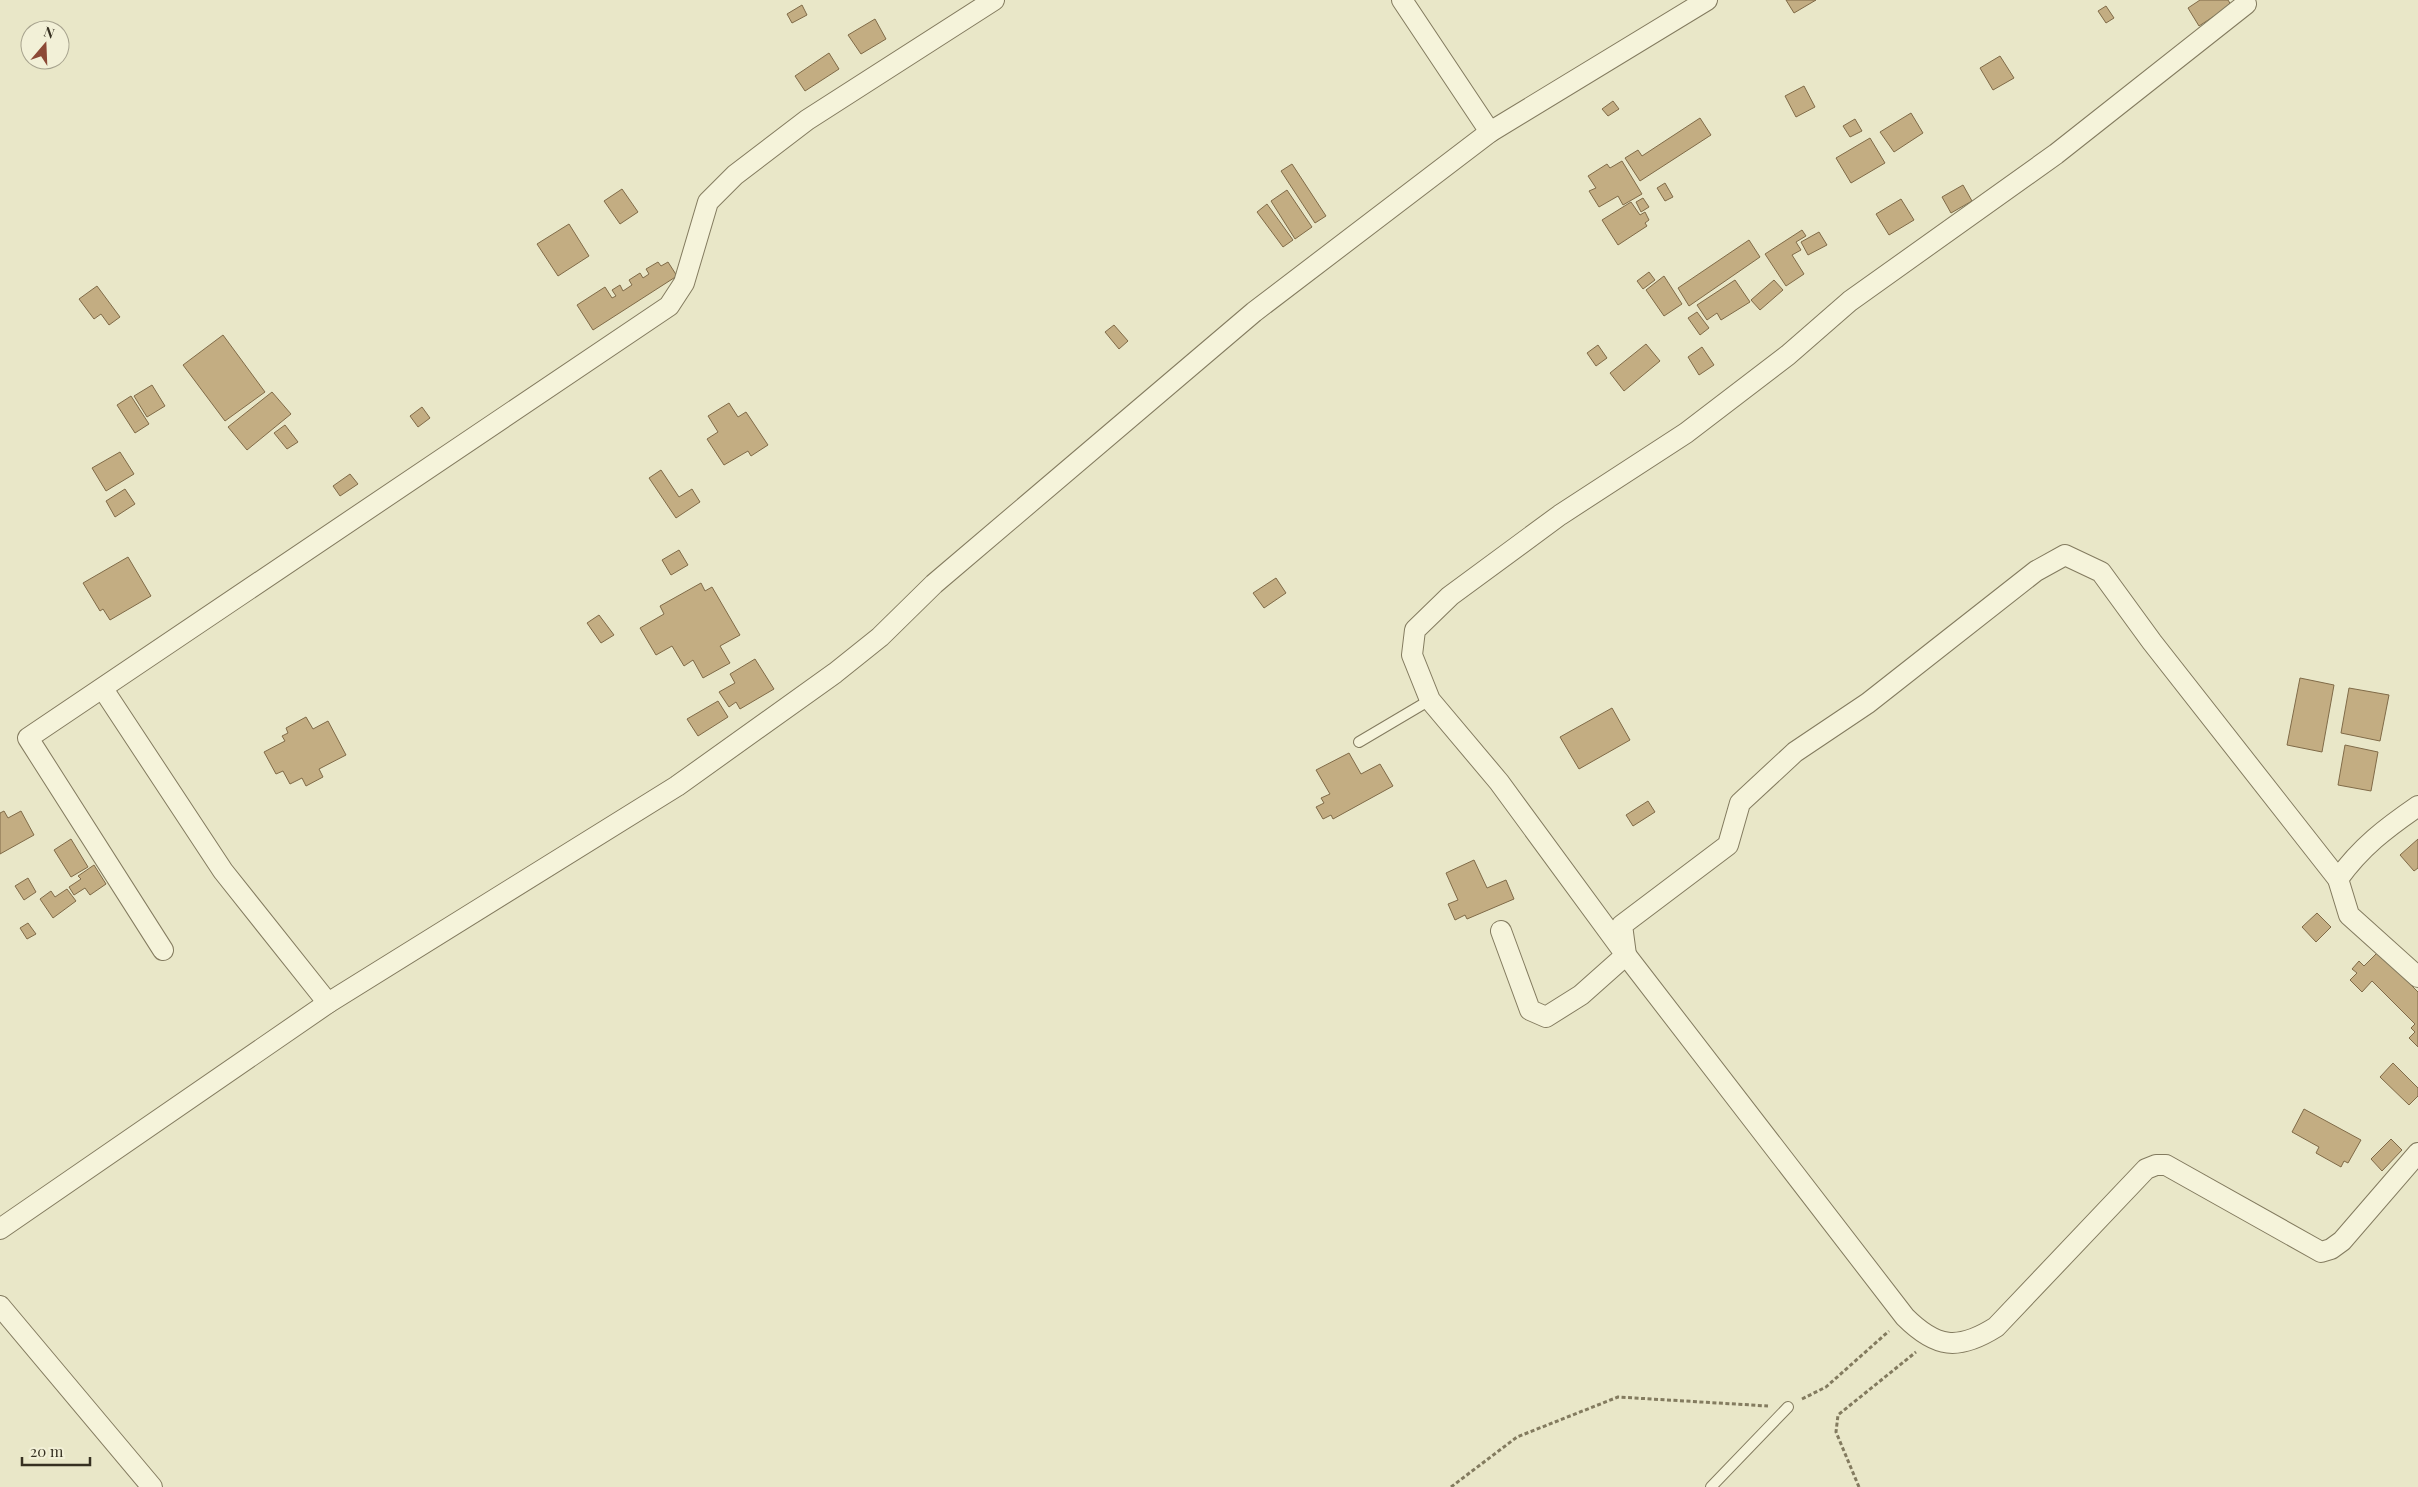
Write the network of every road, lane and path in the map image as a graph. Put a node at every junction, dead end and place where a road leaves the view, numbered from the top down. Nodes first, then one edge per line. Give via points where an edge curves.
1 (994, 0) edge
2 (1402, 0) edge
3 (1707, 0) edge
4 (2246, 4) dead end
5 (1490, 132) junction
6 (103, 689) junction
7 (1430, 700) junction
8 (1359, 742) dead end
9 (2418, 806) edge
10 (2338, 879) junction
11 (1501, 931) dead end
12 (163, 950) dead end
13 (1626, 955) junction
14 (2418, 977) edge
15 (328, 1003) junction
16 (2418, 1152) edge
17 (0, 1229) edge
18 (0, 1306) edge
19 (1905, 1317) junction
20 (1931, 1340) junction
21 (1788, 1407) junction
22 (152, 1487) edge
23 (1450, 1487) edge
24 (1712, 1487) edge
25 (1859, 1487) edge

1 - 6 street via 807,120 735,175 708,202 684,283 669,306
2 - 5 street
3 - 5 street
4 - 7 street via 2056,154 1850,301 1788,356 1686,432 1560,515 1450,596 1415,630 1412,655
5 - 15 street via 1254,312 934,584 880,637 835,673 677,786
6 - 12 street via 28,738
6 - 15 street via 223,871
7 - 8 lane
7 - 13 street via 1499,782
9 - 10 street via 2382,830
10 - 13 street via 2101,572 2065,555 2036,571 1868,703 1788,758 1740,803 1728,845 1622,925
10 - 14 street via 2349,915
11 - 13 street via 1530,1010 1546,1017 1581,995
13 - 19 street
15 - 17 street
16 - 20 street via 2342,1241 2321,1252 2166,1165 2156,1165 2146,1169 1996,1327 1977,1339 1946,1343
18 - 22 street
19 - 20 street
19 - 21 path via 1826,1387
20 - 25 path via 1838,1415 1836,1432
21 - 23 path via 1618,1396 1517,1437
21 - 24 lane

